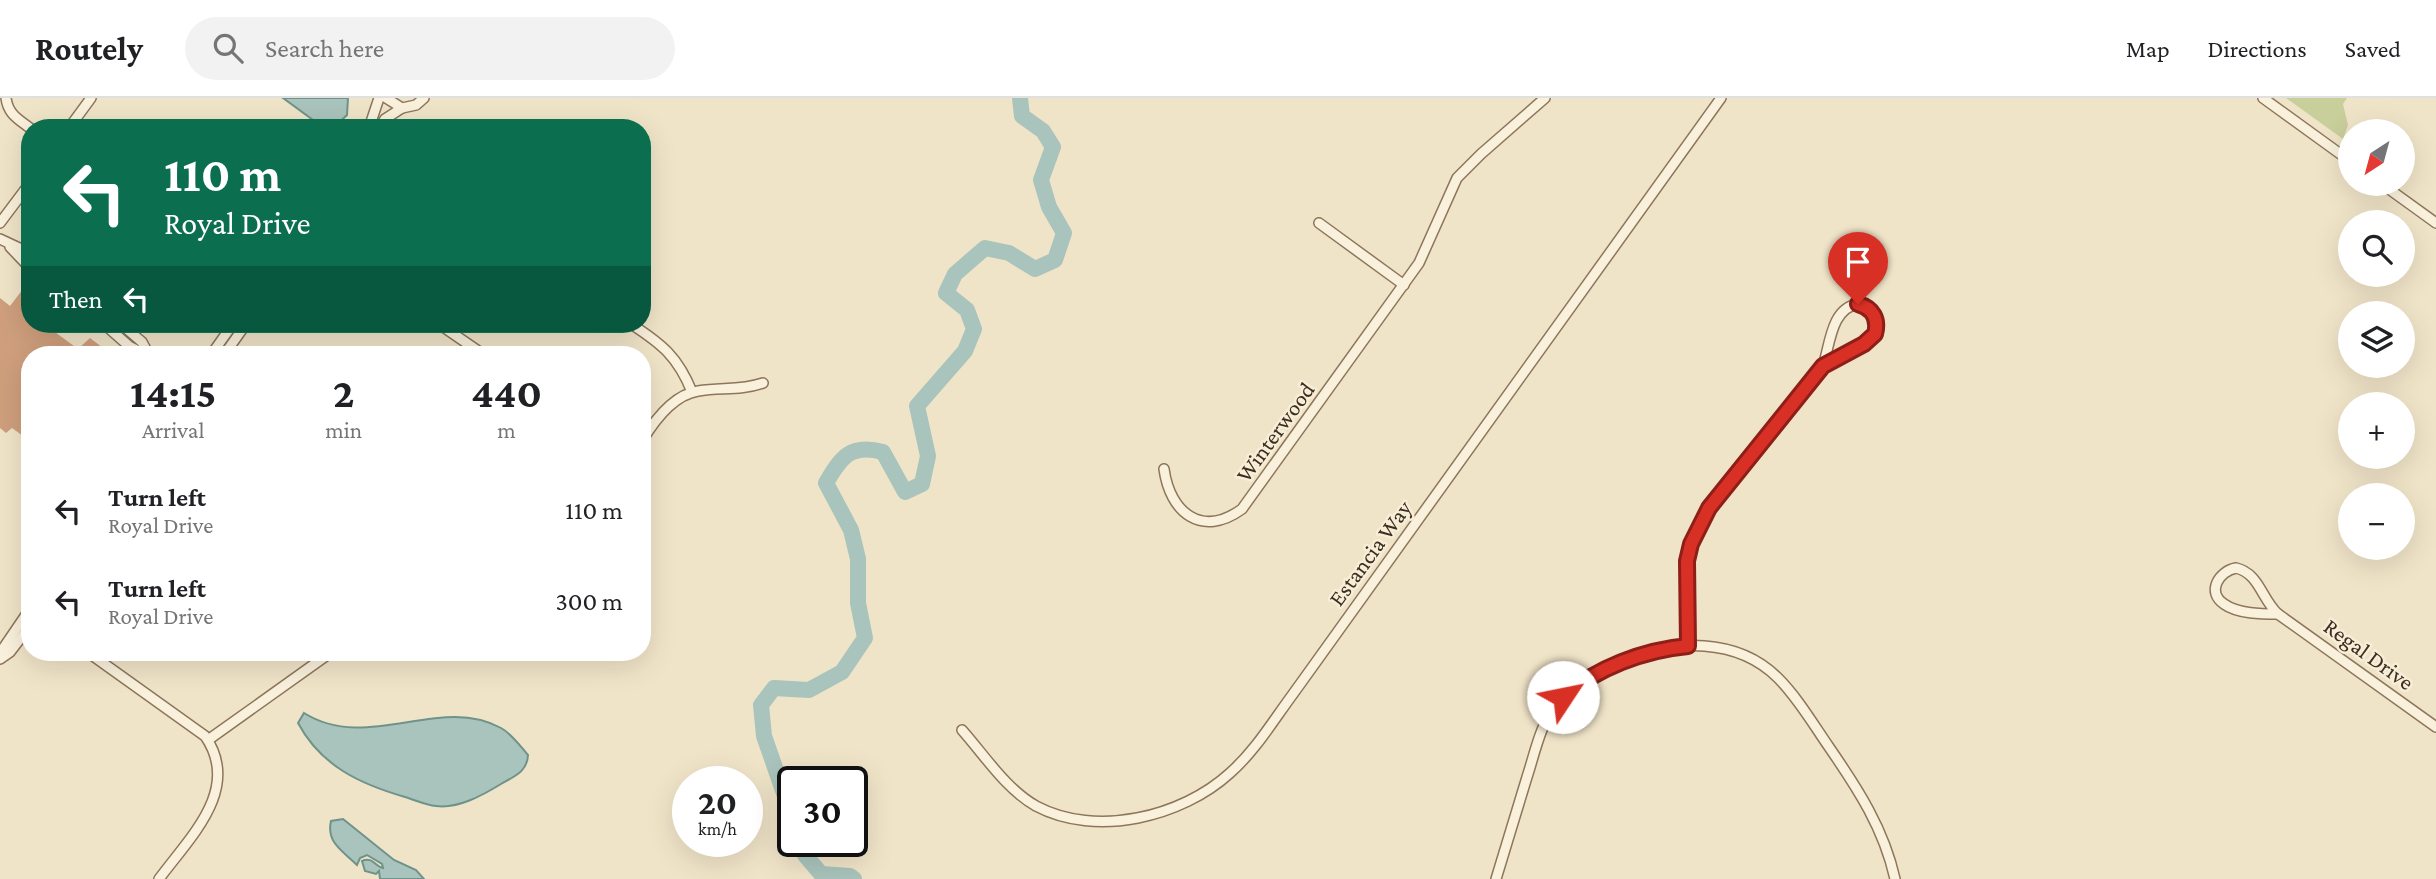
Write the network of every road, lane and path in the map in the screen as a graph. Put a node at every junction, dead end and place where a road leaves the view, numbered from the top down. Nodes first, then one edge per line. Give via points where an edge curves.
1 (6, 98) edge
2 (91, 98) edge
3 (379, 98) edge
4 (386, 98) edge
5 (424, 98) edge
6 (1545, 98) edge
7 (1721, 98) edge
8 (2263, 98) edge
9 (402, 108) junction
10 (76, 119) edge
11 (372, 119) edge
12 (385, 119) edge
13 (21, 122) edge
14 (2338, 152) edge
15 (21, 195) edge
16 (2399, 196) edge
17 (0, 223) edge
18 (1319, 223) dead end
19 (2436, 223) edge
20 (0, 239) edge
21 (9, 246) junction
22 (21, 250) edge
23 (21, 259) edge
24 (1404, 285) junction
25 (114, 333) edge
26 (132, 333) edge
27 (452, 333) edge
28 (644, 333) edge
29 (129, 346) edge
30 (144, 346) edge
31 (471, 346) edge
32 (1823, 366) junction
33 (763, 383) dead end
34 (692, 392) junction
35 (651, 428) edge
36 (1164, 470) dead end
37 (2278, 614) junction
38 (21, 623) edge
39 (21, 638) edge
40 (1688, 646) junction
41 (0, 653) edge
42 (0, 659) edge
43 (100, 661) edge
44 (319, 661) edge
45 (2436, 727) edge
46 (962, 730) dead end
47 (208, 740) junction
48 (159, 879) edge
49 (1496, 879) edge
50 (1895, 879) edge

1 - 13 street via 13,116
2 - 10 street
3 - 11 street
4 - 9 street
5 - 9 street
6 - 24 street, Winterwood via 1457,178 1427,247
7 - 46 street, Estancia Way via 1272,723 1229,775 1193,799 1144,817 1074,818 1037,807 1020,795
8 - 14 street
9 - 12 street
15 - 17 street
16 - 19 street
18 - 24 street
20 - 21 street
21 - 22 street
21 - 23 street
24 - 36 street, Winterwood via 1242,509 1219,520 1191,518 1175,503
25 - 29 street
26 - 30 street
27 - 31 street
28 - 34 street via 670,352
32 - 32 street via 1875,334 1876,321 1870,310 1858,304 1843,310
32 - 40 street via 1701,520 1687,561
33 - 34 street via 738,390
34 - 35 street via 662,413
37 - 37 street, Regal Drive via 2249,573 2236,568 2220,576 2215,588 2224,604
37 - 45 street, Regal Drive
38 - 41 street
39 - 42 street
40 - 49 street via 1636,656 1587,680 1558,703 1540,735
40 - 50 street via 1743,655 1760,663 1784,685 1871,812
43 - 47 street
44 - 47 street
47 - 48 street via 219,766 214,799

